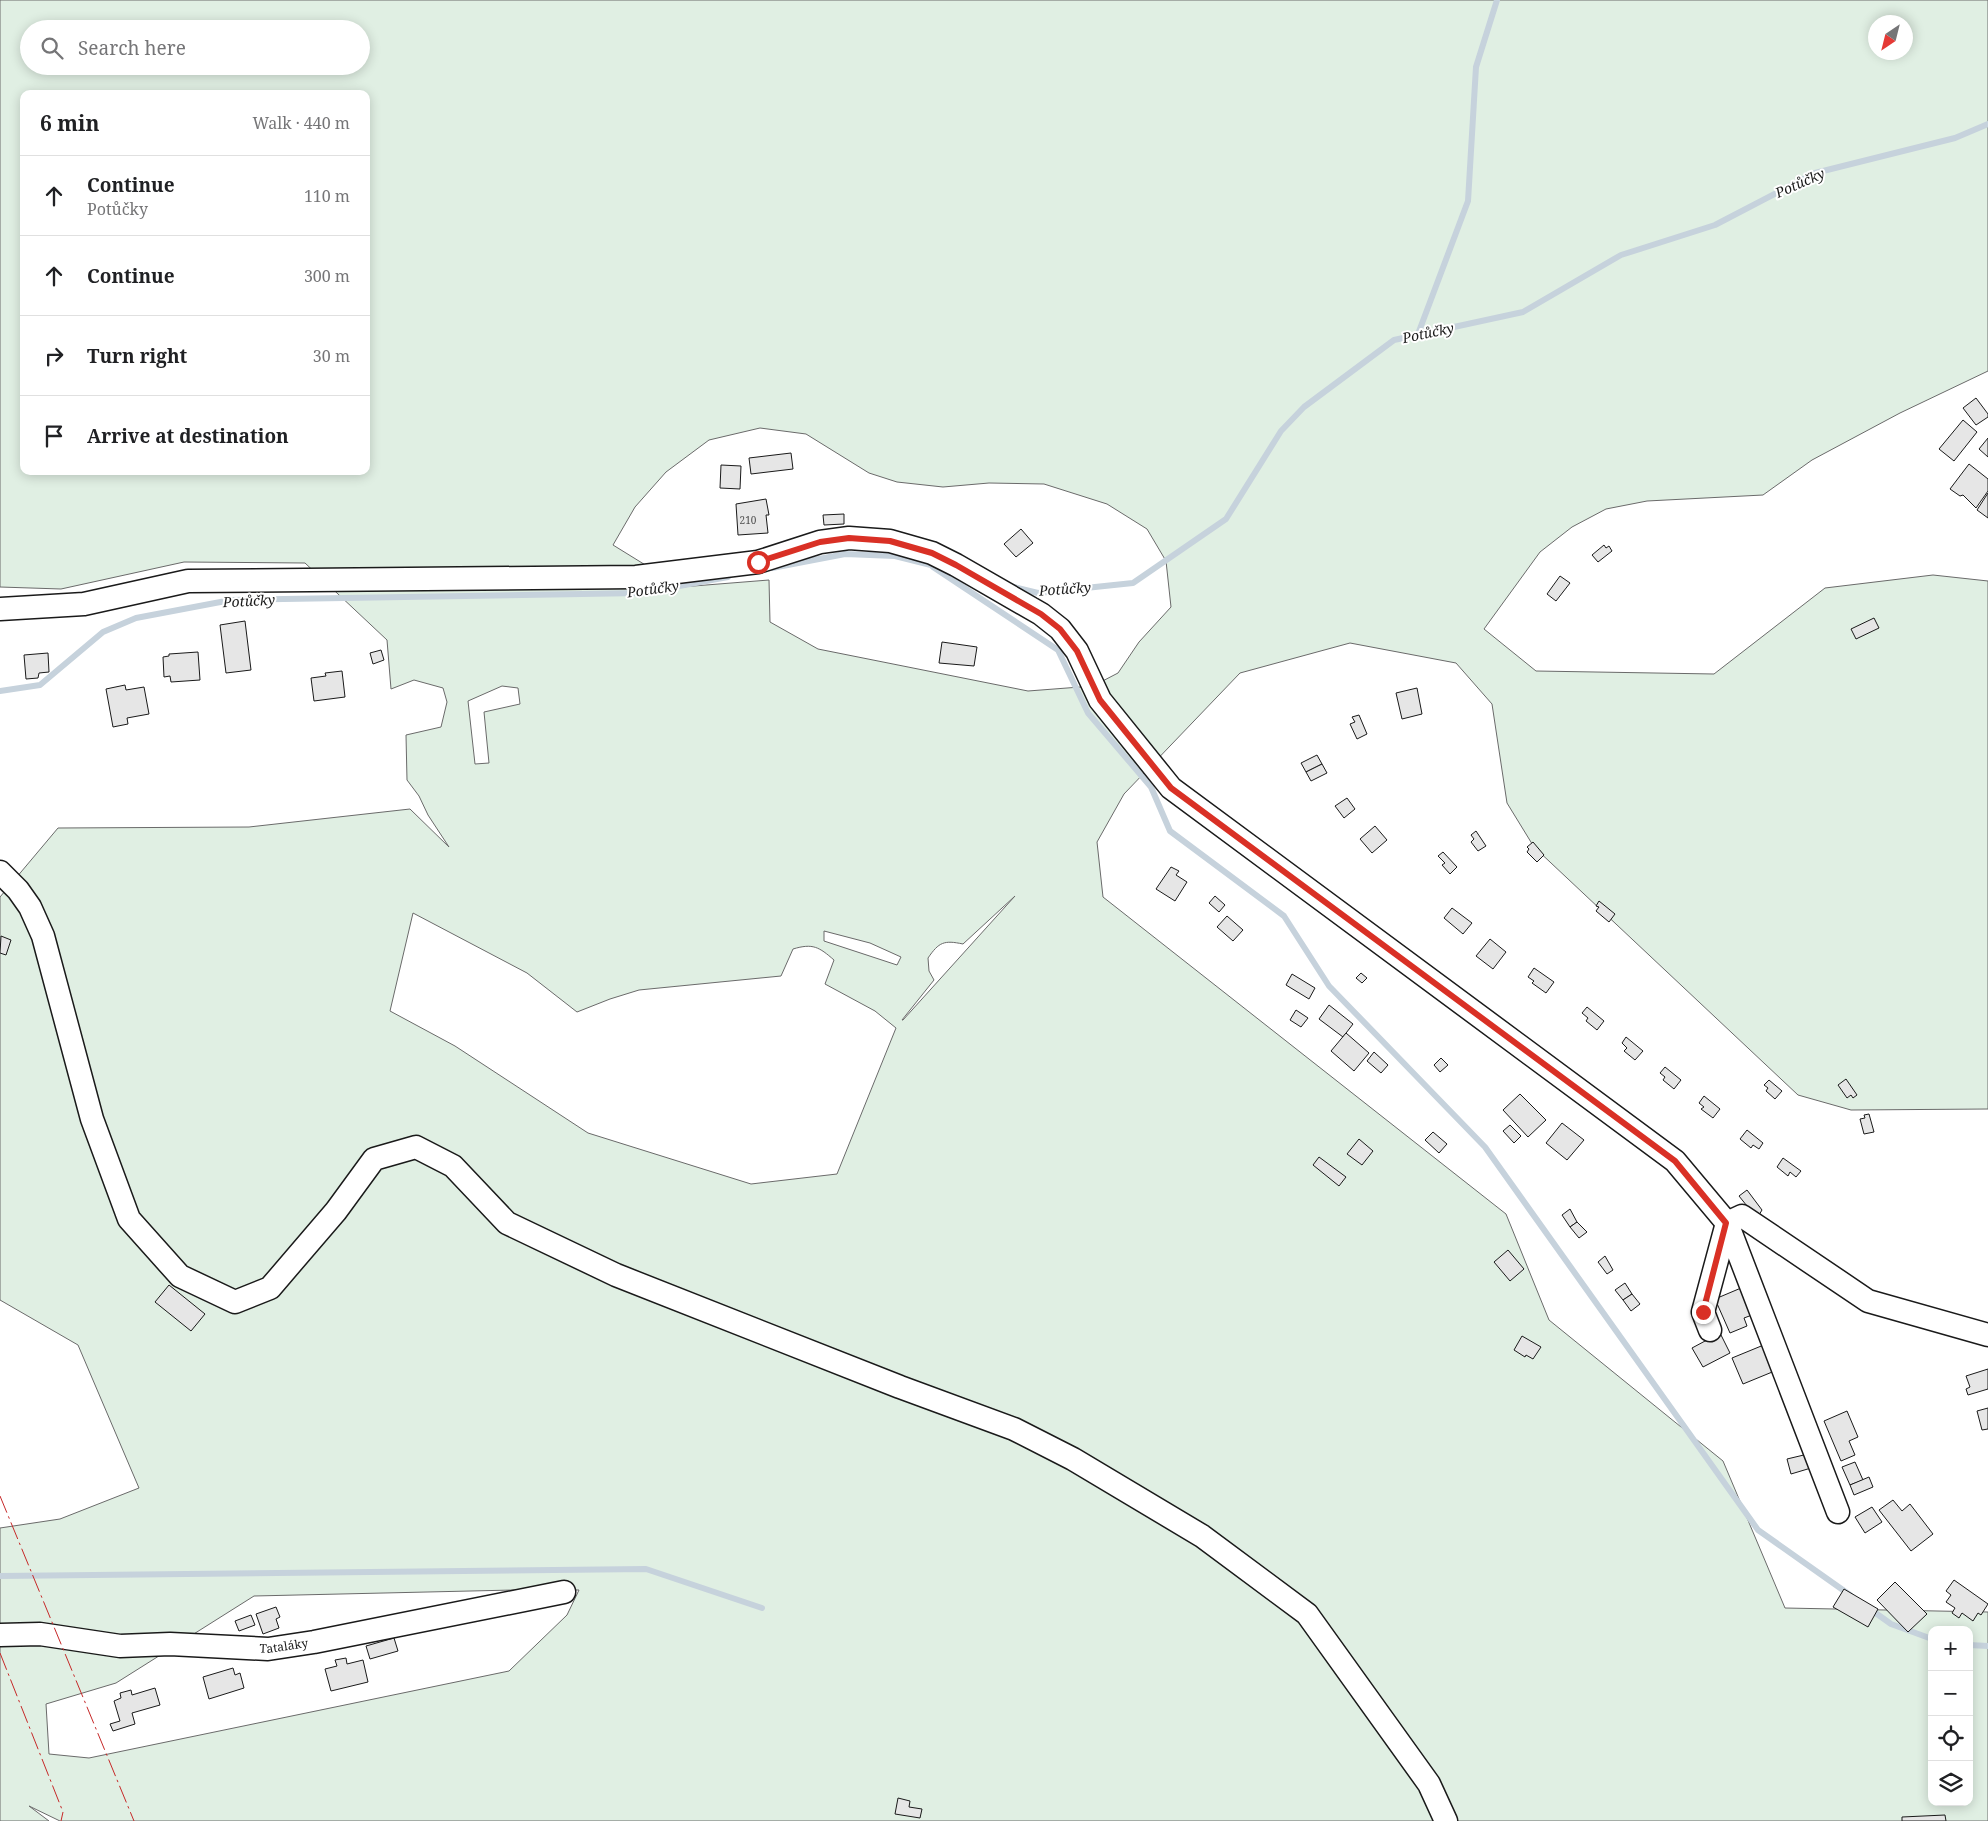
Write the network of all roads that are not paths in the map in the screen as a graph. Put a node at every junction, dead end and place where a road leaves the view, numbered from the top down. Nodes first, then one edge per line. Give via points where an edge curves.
1 (0, 609) edge
2 (0, 872) edge
3 (1726, 1223) junction
4 (1710, 1330) dead end
5 (1988, 1335) edge
6 (1838, 1512) dead end
7 (564, 1592) dead end
8 (0, 1635) edge
9 (1446, 1821) edge

1 - 3 street via 84,604 188,581 636,577 758,562 820,542 849,538 890,541 932,553 1041,614 1060,629 1077,651 1100,700 1171,788 1675,1161
2 - 9 street via 30,907 43,936 92,1119 129,1219 180,1276 235,1302 270,1288 336,1211 374,1159 416,1147 453,1166 507,1223 616,1275 1014,1429 1073,1459 1202,1536 1308,1614 1429,1784
3 - 4 street via 1703,1312
3 - 5 street via 1742,1216 1868,1301
3 - 6 street
7 - 8 street, Tataláky via 268,1649 170,1644 120,1646 40,1634

